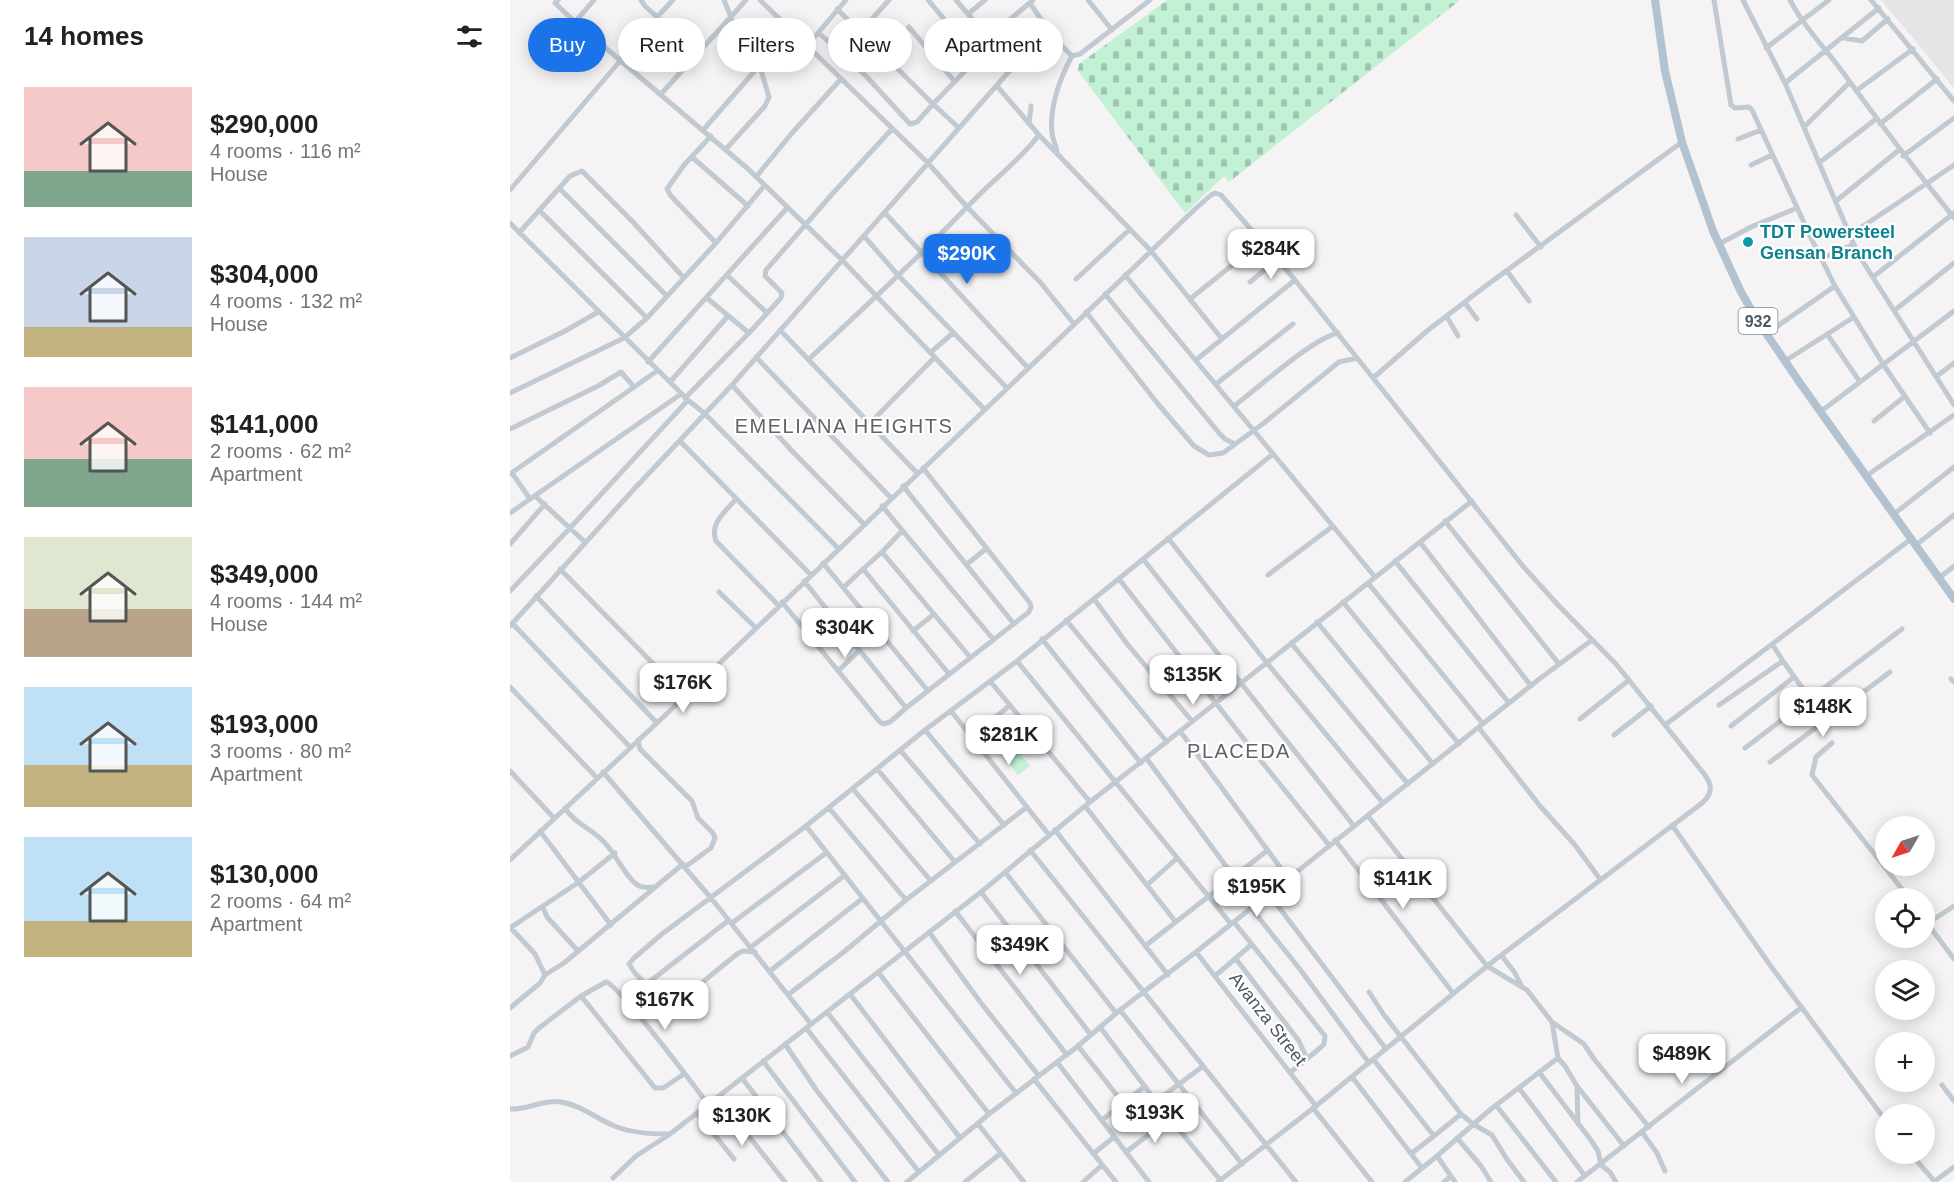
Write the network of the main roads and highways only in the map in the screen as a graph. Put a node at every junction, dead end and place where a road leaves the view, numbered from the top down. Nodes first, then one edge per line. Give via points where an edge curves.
1 (1655, 0) edge
2 (1954, 599) edge

1 - 2 main road, 932 via 1665,71 1682,142 1741,292 1785,362

